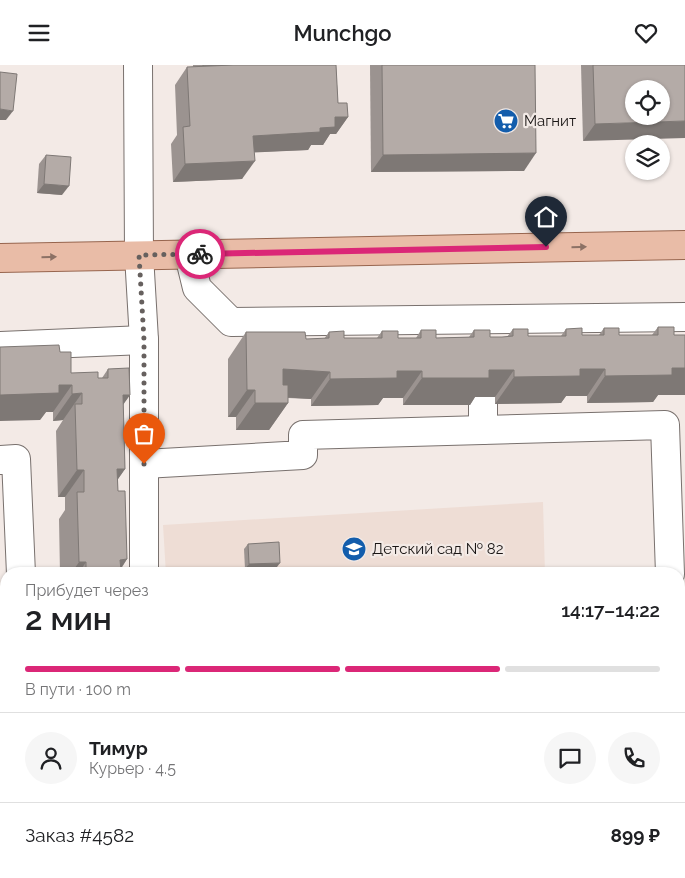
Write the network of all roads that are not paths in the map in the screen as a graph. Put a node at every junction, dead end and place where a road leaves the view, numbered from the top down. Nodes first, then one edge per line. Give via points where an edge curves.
1 (138, 65) edge
2 (685, 245) edge
3 (139, 255) junction
4 (189, 255) junction
5 (0, 258) edge
6 (685, 317) edge
7 (482, 319) junction
8 (144, 340) junction
9 (0, 346) edge
10 (483, 346) edge
11 (483, 397) edge
12 (483, 430) junction
13 (0, 460) edge
14 (144, 464) junction
15 (21, 567) edge
16 (144, 567) edge
17 (670, 567) edge

1 - 3 street
4 -> 2 main road
3 - 4 main road
5 -> 3 main road
3 - 8 street
4 - 7 street via 198,288 231,322
6 - 7 street
7 - 10 street
8 - 9 street
8 - 14 street
11 - 12 street
12 - 14 street via 303,435 303,455
12 - 17 street via 665,425
13 - 15 street via 16,459
14 - 16 street

